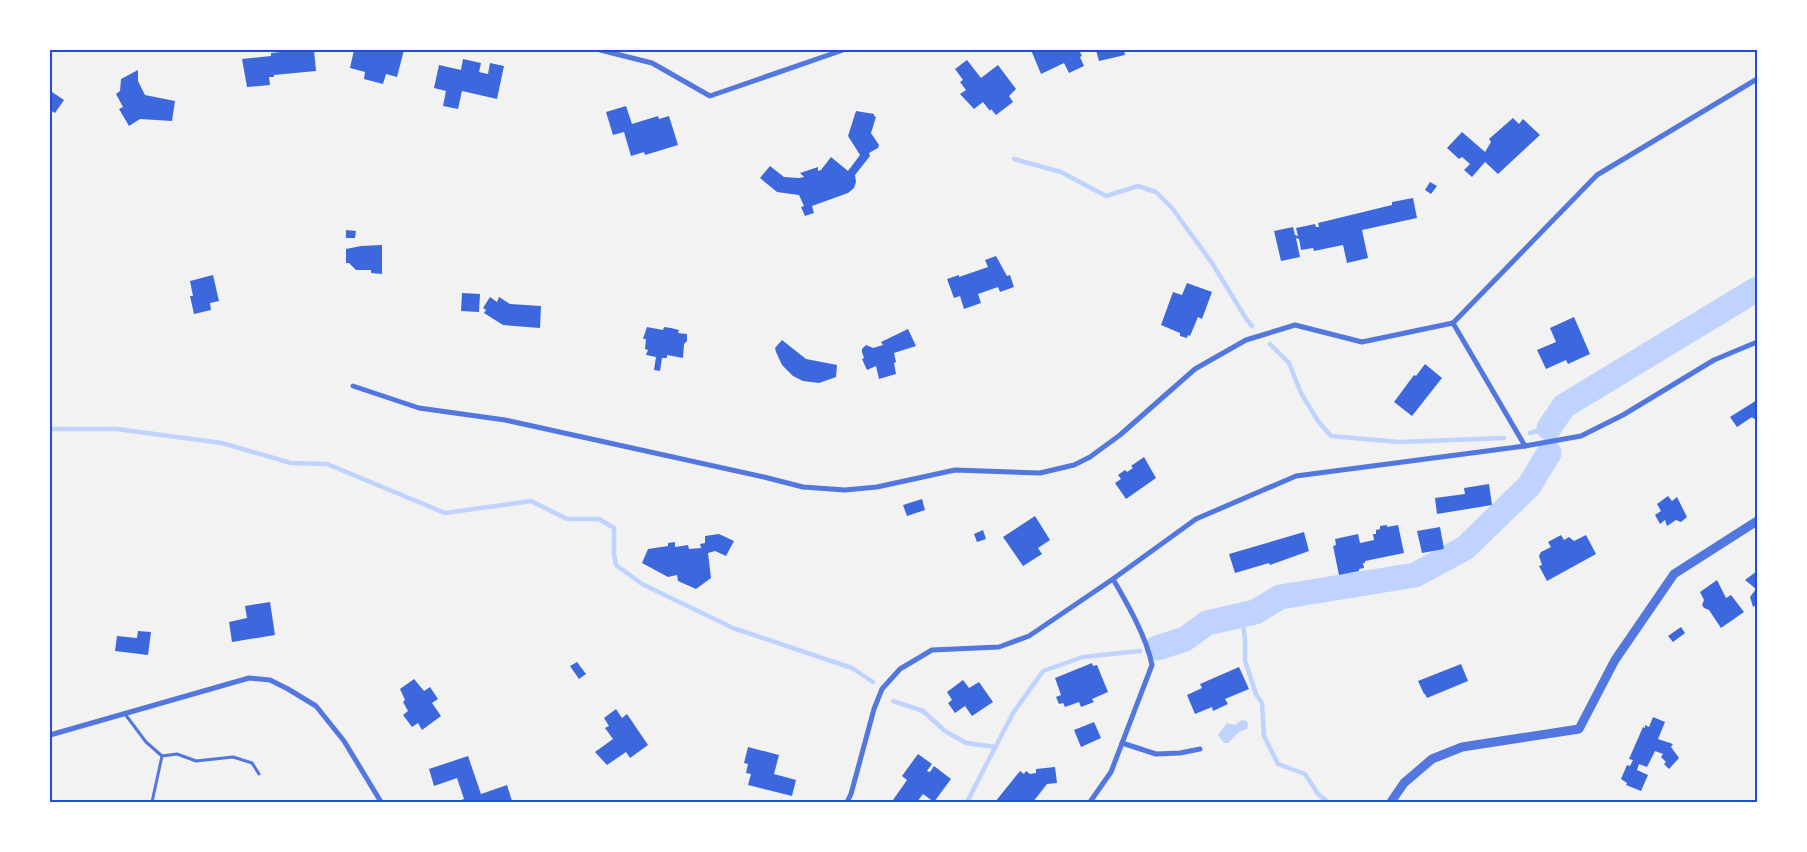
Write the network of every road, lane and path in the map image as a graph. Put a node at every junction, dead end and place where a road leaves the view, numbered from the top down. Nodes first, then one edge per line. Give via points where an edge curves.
1 (600, 50) edge
2 (843, 50) edge
3 (1757, 79) edge
4 (1453, 323) junction
5 (1757, 342) edge
6 (353, 386) dead end
7 (1525, 446) junction
8 (1757, 521) edge
9 (1113, 579) junction
10 (124, 713) junction
11 (50, 734) edge
12 (1122, 743) junction
13 (1200, 749) dead end
14 (162, 756) junction
15 (259, 774) dead end
16 (152, 802) edge
17 (381, 802) edge
18 (847, 802) edge
19 (1090, 802) edge
20 (1391, 802) edge

1 - 2 street via 652,64 710,96
3 - 4 street via 1597,175
4 - 6 street via 1362,342 1295,325 1246,340 1208,361 1120,434 1074,465 1040,473 955,470 877,487 845,490 803,487 506,420 419,408
4 - 7 street
5 - 7 street via 1714,360 1582,436
7 - 9 street via 1296,476 1196,519
8 - 20 street via 1674,574 1615,660 1579,729 1462,747 1432,759 1404,783
9 - 12 street via 1150,654 1152,665
9 - 18 street via 1029,636 999,647 932,650 900,669 885,685 874,709
10 - 11 street
10 - 14 lane via 146,742
10 - 17 street via 249,678 270,680 316,706 344,741
12 - 13 street via 1156,754
12 - 19 street via 1111,772
14 - 15 lane via 177,754 196,761 232,757 252,763
14 - 16 lane

